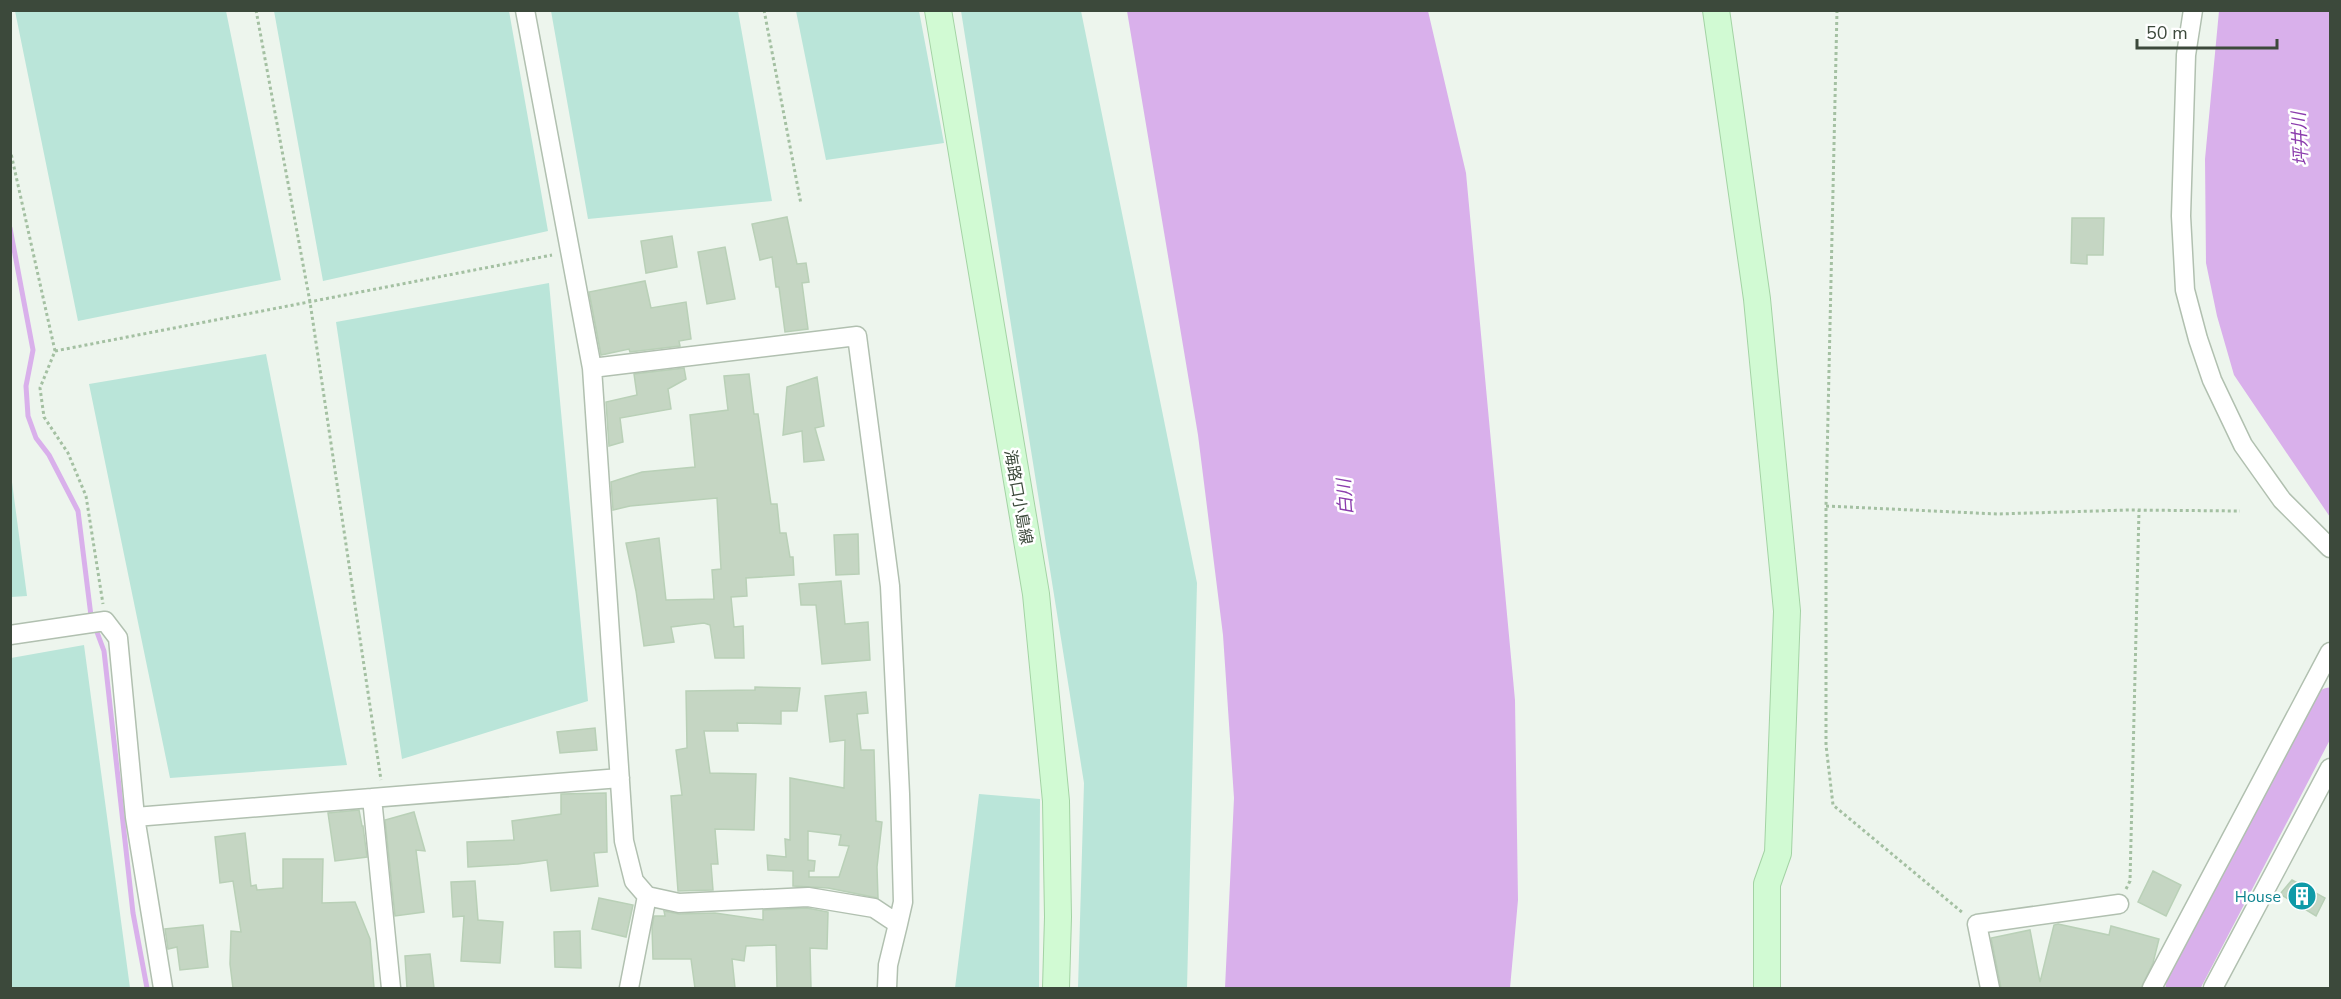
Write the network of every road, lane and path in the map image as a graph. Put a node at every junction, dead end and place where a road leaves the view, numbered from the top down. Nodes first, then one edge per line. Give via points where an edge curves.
1 (256, 10) edge
2 (525, 10) edge
3 (764, 10) edge
4 (938, 10) edge
5 (1716, 10) edge
6 (1837, 10) edge
7 (2193, 10) edge
8 (10, 149) edge
9 (801, 204) dead end
10 (569, 252) junction
11 (310, 303) junction
12 (55, 351) junction
13 (592, 368) junction
14 (1826, 506) junction
15 (2139, 510) junction
16 (2240, 511) dead end
17 (2331, 548) edge
18 (105, 621) junction
19 (10, 635) edge
20 (2329, 660) edge
21 (2331, 768) edge
22 (621, 778) junction
23 (378, 798) junction
24 (135, 817) junction
25 (647, 896) junction
26 (2119, 904) joint
27 (898, 924) junction
28 (1977, 924) junction
29 (163, 988) edge
30 (391, 988) edge
31 (629, 988) edge
32 (887, 988) edge
33 (1056, 988) edge
34 (1767, 988) edge
35 (1990, 988) edge
36 (2152, 988) edge
37 (2213, 988) edge

1 - 11 path
2 - 10 street
3 - 9 path
4 - 33 main road, 海路口小島線 via 1036,594 1056,801
5 - 34 main road via 1757,299 1787,610 1778,853 1767,884
6 - 14 path
7 - 17 street via 2186,55 2181,204 2185,290 2212,380 2243,445 2282,500
8 - 12 path
10 - 11 path
10 - 13 street
11 - 12 path
11 - 23 path
12 - 18 path via 40,388 44,417 68,453 86,496
13 - 22 street
13 - 27 street via 857,336 890,586 903,902
14 - 15 path via 1997,514
14 - 28 path via 1826,745 1833,805
15 - 16 path
15 - 26 path via 2130,881
18 - 19 street
18 - 24 street via 118,638
20 - 36 street
21 - 37 street
22 - 23 street
22 - 25 street via 624,841 634,881
23 - 24 street
23 - 30 street
24 - 29 street
25 - 27 street via 679,903 808,897 874,908
25 - 31 street
26 - 28 street
27 - 32 street
28 - 35 street

